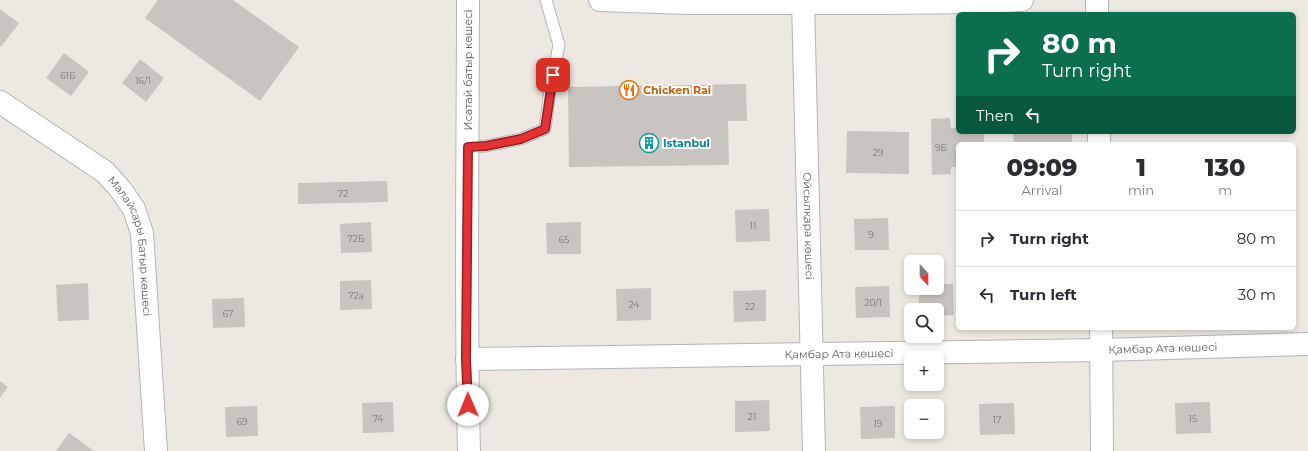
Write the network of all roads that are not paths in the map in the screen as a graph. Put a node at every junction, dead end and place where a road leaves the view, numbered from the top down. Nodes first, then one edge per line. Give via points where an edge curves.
1 (468, 0) edge
2 (546, 0) edge
3 (600, 0) edge
4 (1022, 0) edge
5 (1097, 0) edge
6 (803, 1) edge
7 (1097, 12) edge
8 (0, 102) edge
9 (468, 147) junction
10 (1101, 330) edge
11 (1308, 344) edge
12 (1101, 350) junction
13 (811, 353) junction
14 (466, 359) junction
15 (156, 451) edge
16 (469, 451) edge
17 (814, 451) edge
18 (1102, 451) edge

1 - 9 street, Исатай батыр көшесі
2 - 9 lane via 559,45 545,129 521,139
3 - 6 street via 686,3
4 - 6 street via 888,4
5 - 7 street
6 - 13 street, Ойсылқара көшесі
8 - 15 street, Малайсары Батыр көшесі via 105,172 134,209 142,233
9 - 14 street, Исатай батыр көшесі
10 - 12 street
11 - 12 street, Қамбар Ата көшесі
12 - 13 street, Қамбар Ата көшесі
12 - 18 street
13 - 14 street, Қамбар Ата көшесі
13 - 17 street, Ойсылқара көшесі
14 - 16 street, Исатай батыр көшесі

